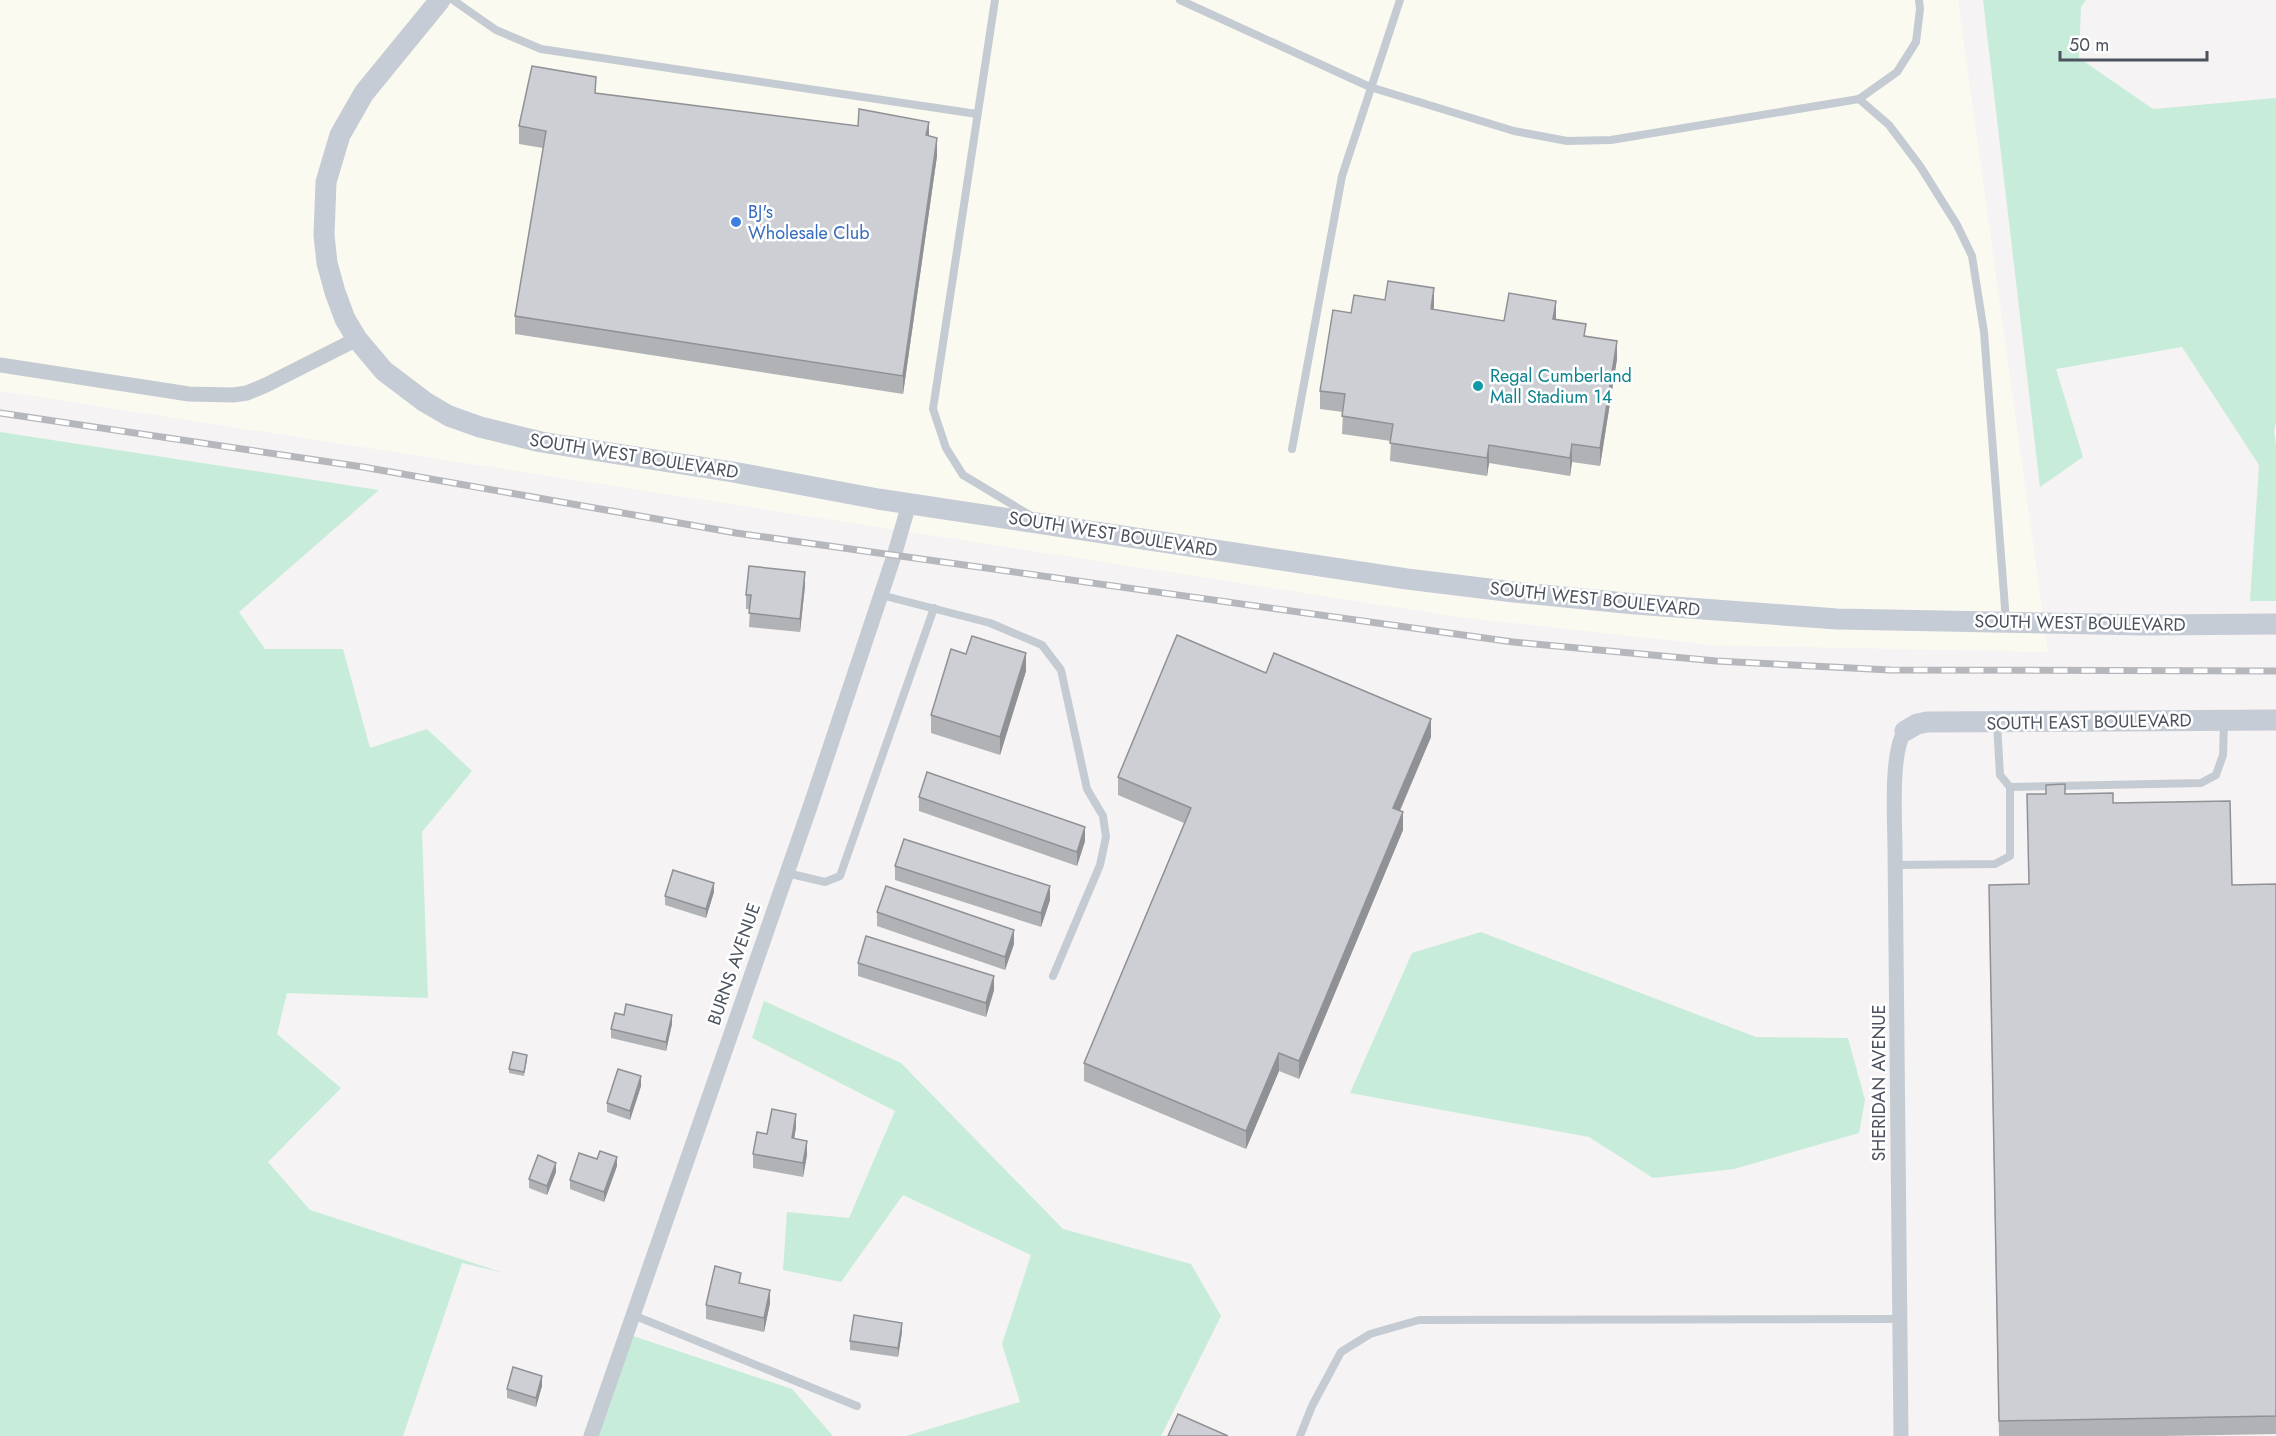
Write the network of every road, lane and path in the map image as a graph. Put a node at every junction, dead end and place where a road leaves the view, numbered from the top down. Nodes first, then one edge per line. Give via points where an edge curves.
1 (440, 0) edge
2 (453, 0) edge
3 (995, 0) edge
4 (1180, 0) edge
5 (1401, 0) edge
6 (1919, 0) edge
7 (1370, 87) junction
8 (1859, 99) junction
9 (977, 114) junction
10 (357, 339) junction
11 (0, 364) edge
12 (1292, 450) dead end
13 (909, 504) junction
14 (1043, 523) junction
15 (880, 595) junction
16 (934, 608) junction
17 (2006, 622) junction
18 (2276, 624) edge
19 (2224, 720) junction
20 (2276, 720) edge
21 (1997, 723) junction
22 (1905, 731) joint
23 (2010, 787) junction
24 (1896, 865) junction
25 (787, 873) junction
26 (1053, 976) dead end
27 (633, 1315) junction
28 (1900, 1319) junction
29 (857, 1406) dead end
30 (591, 1436) edge
31 (1300, 1436) edge
32 (1901, 1436) edge

1 - 10 street, SOUTH WEST BOULEVARD via 364,93 340,135 326,182 327,263 345,320
2 - 9 lane via 496,30 541,49
3 - 9 lane
4 - 7 lane
5 - 7 lane
6 - 8 lane via 1916,42 1896,72
7 - 8 lane via 1514,131 1567,141 1611,140
7 - 12 lane via 1334,211
8 - 17 lane via 1889,125 1920,166 1972,256 1984,332
9 - 14 lane via 933,409 946,448 963,475
10 - 11 street via 266,385 233,395 189,394
10 - 13 street, SOUTH WEST BOULEVARD via 384,370 425,402 480,427 541,442
13 - 14 street, SOUTH WEST BOULEVARD
13 - 15 street, BURNS AVENUE
14 - 17 street, SOUTH WEST BOULEVARD via 1407,579 1541,595 1837,619
15 - 16 lane
15 - 25 street, BURNS AVENUE
16 - 25 lane via 840,876 825,882
16 - 26 lane via 990,623 1042,645 1061,670 1087,789 1103,816 1106,837 1100,865
17 - 18 street, SOUTH WEST BOULEVARD
19 - 20 street, SOUTH EAST BOULEVARD
19 - 21 street, SOUTH EAST BOULEVARD
19 - 23 lane via 2223,755 2216,775 2201,783
21 - 22 street, SOUTH EAST BOULEVARD via 1927,722
21 - 23 lane via 2000,775
22 - 24 street, SHERIDAN AVENUE via 1896,761
23 - 24 lane via 2010,856 1995,864
24 - 28 street, SHERIDAN AVENUE
25 - 27 street, BURNS AVENUE
27 - 29 lane
27 - 30 street, BURNS AVENUE
28 - 31 lane via 1419,1320 1370,1334 1341,1352
28 - 32 street, SHERIDAN AVENUE

